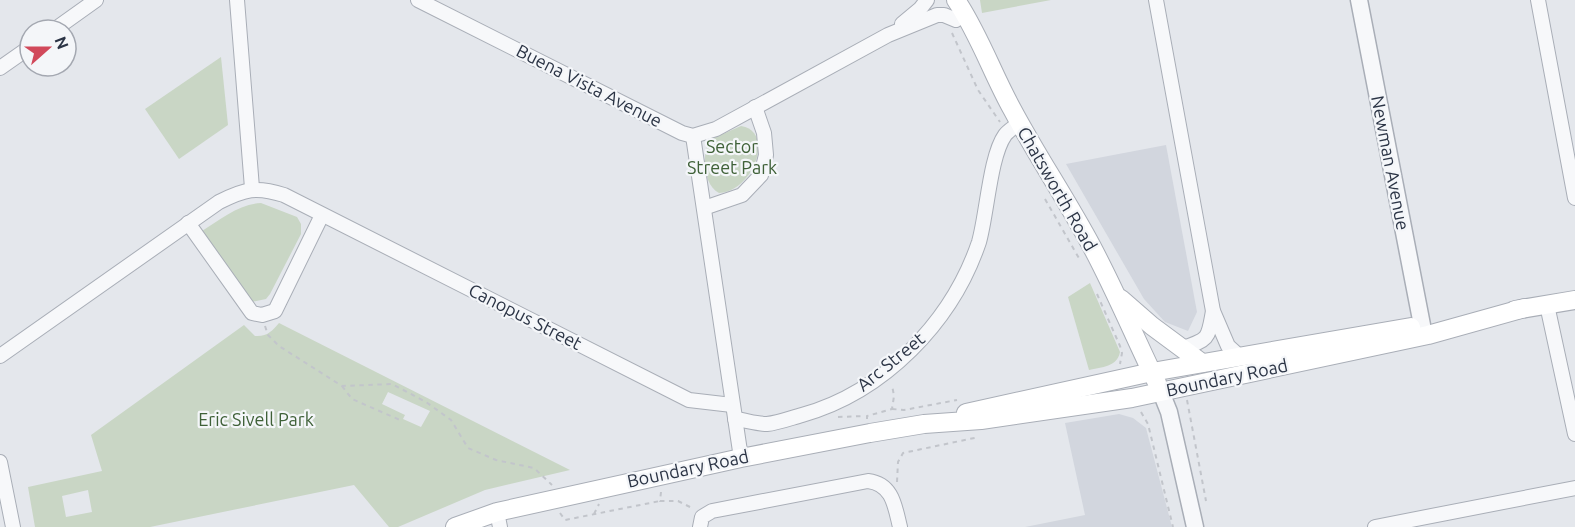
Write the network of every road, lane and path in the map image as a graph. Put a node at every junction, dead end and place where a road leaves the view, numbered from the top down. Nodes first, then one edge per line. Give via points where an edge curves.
1 (96, 0) edge
2 (237, 0) edge
3 (418, 0) edge
4 (927, 0) edge
5 (942, 0) edge
6 (956, 0) edge
7 (1156, 0) edge
8 (1359, 0) edge
9 (1538, 0) edge
10 (71, 18) edge
11 (953, 25) junction
12 (888, 35) junction
13 (18, 55) edge
14 (0, 68) edge
15 (997, 83) junction
16 (755, 107) junction
17 (999, 120) dead end
18 (1019, 123) junction
19 (693, 136) junction
20 (1571, 159) edge
21 (252, 188) junction
22 (1043, 196) dead end
23 (1575, 198) edge
24 (704, 208) junction
25 (322, 215) junction
26 (188, 224) junction
27 (1082, 264) dead end
28 (1097, 294) dead end
29 (1117, 295) junction
30 (1575, 300) edge
31 (1547, 305) junction
32 (1525, 308) junction
33 (1214, 311) junction
34 (262, 315) junction
35 (1422, 325) junction
36 (1183, 348) junction
37 (0, 356) edge
38 (1239, 356) junction
39 (1202, 363) junction
40 (1114, 367) dead end
41 (1152, 372) junction
42 (883, 373) junction
43 (342, 386) junction
44 (1161, 392) junction
45 (1192, 396) dead end
46 (958, 399) dead end
47 (892, 409) junction
48 (1136, 410) dead end
49 (734, 412) junction
50 (400, 420) dead end
51 (868, 422) dead end
52 (924, 424) junction
53 (1575, 434) edge
54 (982, 436) dead end
55 (741, 458) junction
56 (0, 462) edge
57 (891, 486) junction
58 (1575, 488) edge
59 (666, 489) dead end
60 (556, 498) junction
61 (602, 501) dead end
62 (660, 501) junction
63 (1206, 504) dead end
64 (594, 514) junction
65 (498, 519) edge
66 (701, 522) edge
67 (13, 527) edge
68 (455, 527) edge
69 (900, 527) edge
70 (1173, 527) edge
71 (1195, 527) edge
72 (1375, 527) edge

1 - 10 street
2 - 21 street
3 - 19 street, Buena Vista Avenue
4 - 12 street
5 - 11 main road, Chatsworth Road
6 - 15 main road, Chatsworth Road
7 - 33 street
8 - 35 street, Newman Avenue
9 - 20 street
11 - 12 street via 944,15 937,15
11 - 15 main road, Chatsworth Road
11 - 17 path via 978,90
12 - 16 street
13 - 14 street
15 - 18 main road, Chatsworth Road
16 - 19 street via 716,129
16 - 24 street via 764,133 766,156 761,175 742,195
18 - 29 main road, Chatsworth Road
18 - 42 street, Arc Street via 1002,141 980,239 957,290 921,341
19 - 24 street
20 - 23 street
21 - 25 street, Canopus Street via 284,195
21 - 26 street via 219,202
22 - 27 path
24 - 49 street
25 - 34 street via 275,311
25 - 49 street, Canopus Street via 689,400
26 - 34 street via 252,313
26 - 37 street
28 - 40 path via 1122,353 1122,362
29 - 36 main road, Chatsworth Road
29 - 41 main road, Chatsworth Road
30 - 31 main road, Boundary Road
31 - 32 main road, Boundary Road
31 - 53 street
32 - 35 main road, Boundary Road
32 - 44 main road, Boundary Road via 1428,335
33 - 36 street via 1209,333 1202,342
33 - 38 street via 1228,346
34 - 43 path via 268,335 279,346
35 - 38 main road, Boundary Road
36 - 39 main road, Chatsworth Road
38 - 39 main road, Boundary Road
39 - 41 main road, Boundary Road
41 - 44 main road, Chatsworth Road
41 - 52 main road, Boundary Road
42 - 47 path via 894,391
42 - 49 street, Arc Street via 821,410 766,424
43 - 50 path via 352,399
43 - 60 path via 392,384 451,420 468,448 496,460 534,468 553,486
44 - 52 main road, Boundary Road via 1005,417
44 - 71 street
45 - 63 path via 1187,400 1188,413
46 - 47 path
47 - 51 path via 867,416
48 - 70 path via 1148,423
49 - 55 street
52 - 55 main road, Boundary Road
54 - 57 path via 903,453
55 - 60 main road, Boundary Road
56 - 67 street
57 - 66 street via 868,481 712,511
57 - 69 street
58 - 72 street
59 - 62 path via 660,494
60 - 64 path via 565,520
60 - 65 main road, Boundary Road
61 - 64 path
62 - 64 path
62 - 66 path via 687,504
65 - 68 main road, Boundary Road

